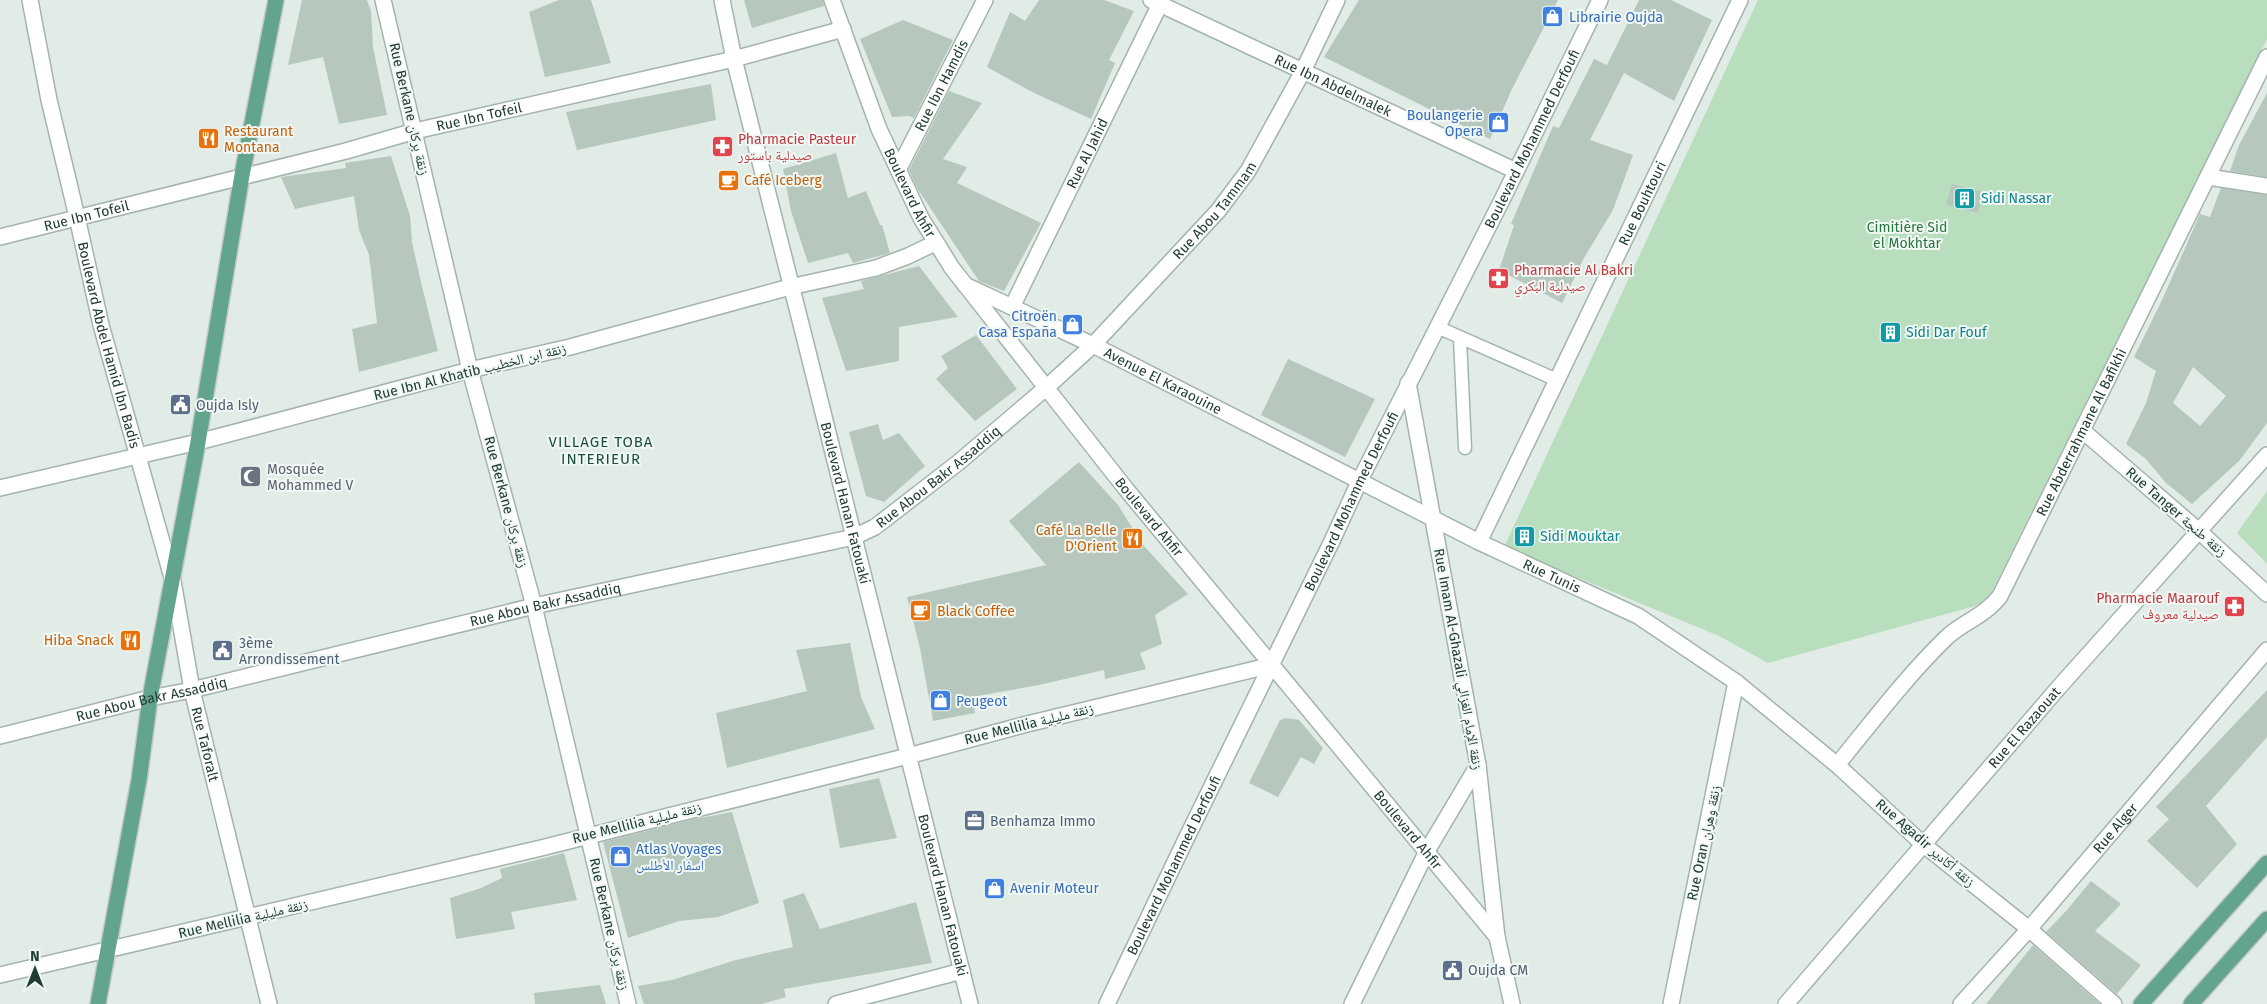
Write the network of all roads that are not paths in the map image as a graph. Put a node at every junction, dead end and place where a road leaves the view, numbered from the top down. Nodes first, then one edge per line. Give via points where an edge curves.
1 (30, 0) edge
2 (276, 0) edge
3 (384, 0) edge
4 (722, 0) edge
5 (832, 0) edge
6 (985, 0) edge
7 (1337, 0) edge
8 (1600, 0) edge
9 (1740, 0) edge
10 (1158, 2) edge
11 (843, 29) junction
12 (2267, 57) edge
13 (734, 59) junction
14 (1303, 72) junction
15 (415, 131) junction
16 (898, 170) junction
17 (1516, 171) junction
18 (242, 176) junction
19 (2208, 177) junction
20 (2267, 186) edge
21 (77, 216) junction
22 (0, 237) edge
23 (935, 243) junction
24 (965, 285) junction
25 (790, 288) junction
26 (1012, 307) junction
27 (1437, 327) junction
28 (1460, 338) junction
29 (1093, 344) junction
30 (470, 370) junction
31 (1557, 380) junction
32 (1408, 384) junction
33 (1047, 387) junction
34 (2083, 431) junction
35 (198, 442) junction
36 (1465, 448) dead end
37 (2267, 455) edge
38 (137, 456) junction
39 (1359, 482) junction
40 (0, 488) edge
41 (1432, 519) junction
42 (2200, 532) junction
43 (854, 536) junction
44 (1479, 542) junction
45 (172, 581) junction
46 (2267, 594) edge
47 (534, 606) junction
48 (2267, 650) edge
49 (1272, 665) junction
50 (1736, 682) junction
51 (192, 690) junction
52 (150, 698) junction
53 (0, 736) edge
54 (908, 756) junction
55 (1478, 765) junction
56 (1837, 765) junction
57 (588, 835) junction
58 (1924, 845) junction
59 (1427, 851) junction
60 (2267, 863) edge
61 (247, 918) junction
62 (2267, 918) edge
63 (2029, 929) junction
64 (1497, 937) junction
65 (108, 950) junction
66 (962, 971) junction
67 (0, 975) edge
68 (98, 1004) edge
69 (269, 1004) edge
70 (628, 1004) edge
71 (836, 1004) edge
72 (970, 1004) edge
73 (1107, 1004) edge
74 (1352, 1004) edge
75 (1512, 1004) edge
76 (1671, 1004) edge
77 (1786, 1004) edge
78 (1961, 1004) edge
79 (2114, 1004) edge
80 (2142, 1004) edge
81 (2191, 1004) edge

1 - 21 street, Boulevard Abdel Hamid Ibn Badis via 49,100
2 - 18 main road
3 - 15 street, Rue Berkane زنقة بركان
4 - 13 street, Boulevard Hanan Fatouaki
5 - 11 street, Boulevard Ahfir
6 - 16 street, Rue Ibn Hamdis
7 - 14 street, Rue Abou Tammam
8 - 17 street, Boulevard Mohammed Derfoufi
9 - 31 street, Rue Bouhtouri
10 - 14 street, Rue Ibn Abdelmalek
10 - 26 street, Rue Al Jahid
11 - 13 street, Rue Ibn Tofeil
11 - 16 street, Boulevard Ahfir
12 - 19 street, Rue Abderrahmane Al Bafikhi
13 - 15 street, Rue Ibn Tofeil
13 - 25 street, Boulevard Hanan Fatouaki
14 - 17 street, Rue Ibn Abdelmalek
14 - 29 street, Rue Abou Tammam via 1239,184 1218,211
15 - 18 street, Rue Ibn Tofeil
15 - 30 street, Rue Berkane زنقة بركان
16 - 23 street, Boulevard Ahfir
17 - 27 street, Boulevard Mohammed Derfoufi
18 - 21 street, Rue Ibn Tofeil
18 - 35 main road
19 - 20 street
19 - 34 street, Rue Abderrahmane Al Bafikhi
21 - 22 street, Rue Ibn Tofeil
21 - 38 street, Boulevard Abdel Hamid Ibn Badis via 101,325
23 - 24 street, Boulevard Ahfir
23 - 25 street, Rue Ibn Al Khatib زنقة ابن الخطيب via 876,268
24 - 26 street, Avenue El Karaouine
24 - 33 street, Boulevard Ahfir
25 - 30 street, Rue Ibn Al Khatib زنقة ابن الخطيب via 570,347
25 - 43 street, Boulevard Hanan Fatouaki
26 - 29 street, Avenue El Karaouine
27 - 28 lane
27 - 32 street, Boulevard Mohammed Derfoufi
28 - 31 lane
28 - 36 lane
29 - 33 street, Rue Abou Tammam
29 - 39 street, Avenue El Karaouine
30 - 35 street, Rue Ibn Al Khatib زنقة ابن الخطيب
30 - 47 street, Rue Berkane زنقة بركان
31 - 44 street, Rue Bouhtouri
32 - 39 street, Boulevard Mohammed Derfoufi
32 - 41 street, Rue Imam Al-Ghazali زنقة الإمام الغزالي
33 - 43 street, Rue Abou Bakr Assaddiq via 959,462 875,527
33 - 49 street, Boulevard Ahfir via 1126,489
34 - 42 street, Rue Tanger زنقة طنجة
34 - 56 street, Rue Abderrahmane Al Bafikhi via 2009,579 1992,606 1945,639
35 - 38 street, Rue Ibn Al Khatib زنقة ابن الخطيب
35 - 45 main road
37 - 42 street, Rue El Razaouat
38 - 40 street, Rue Ibn Al Khatib زنقة ابن الخطيب
38 - 45 street, Rue Taforalt
39 - 41 street, Rue Tunis
39 - 49 street, Boulevard Mohammed Derfoufi
41 - 44 street, Rue Tunis
41 - 55 street, Rue Imam Al-Ghazali زنقة الإمام الغزالي
42 - 46 street, Rue Tanger زنقة طنجة
42 - 58 street, Rue El Razaouat via 2060,686
43 - 47 street, Rue Abou Bakr Assaddiq
43 - 54 street, Boulevard Hanan Fatouaki
44 - 50 street, Rue Tunis via 1638,616
45 - 51 street, Rue Taforalt
45 - 52 main road
47 - 51 street, Rue Abou Bakr Assaddiq
47 - 57 street, Rue Berkane زنقة بركان
48 - 63 street, Rue Alger
49 - 54 street, Rue Mellilia زنقة مليلية via 1036,721
49 - 59 street, Boulevard Ahfir
49 - 73 street, Boulevard Mohammed Derfoufi
50 - 56 street, Rue Agadir زنقة أكادير
50 - 76 street, Rue Oran زنقة وهران
51 - 52 street, Rue Abou Bakr Assaddiq
51 - 61 street, Rue Taforalt
52 - 53 street, Rue Abou Bakr Assaddiq
52 - 65 main road via 139,780
54 - 57 street, Rue Mellilia زنقة مليلية
54 - 66 street, Boulevard Hanan Fatouaki
55 - 59 street
55 - 64 street, Rue Imam Al-Ghazali زنقة الإمام الغزالي
56 - 58 street, Rue Agadir زنقة أكادير
57 - 61 street, Rue Mellilia زنقة مليلية
57 - 70 street, Rue Berkane زنقة بركان
58 - 63 street, Rue Agadir زنقة أكادير
58 - 77 street, Rue El Razaouat
59 - 64 street, Boulevard Ahfir
59 - 74 street
60 - 80 main road
61 - 65 street, Rue Mellilia زنقة مليلية
61 - 69 street, Rue Taforalt
62 - 81 main road
63 - 78 street, Rue Alger
63 - 79 street, Rue Agadir زنقة أكادير
64 - 75 street, Boulevard Ahfir
65 - 67 street, Rue Mellilia زنقة مليلية
65 - 68 main road
66 - 71 street
66 - 72 street, Boulevard Hanan Fatouaki

